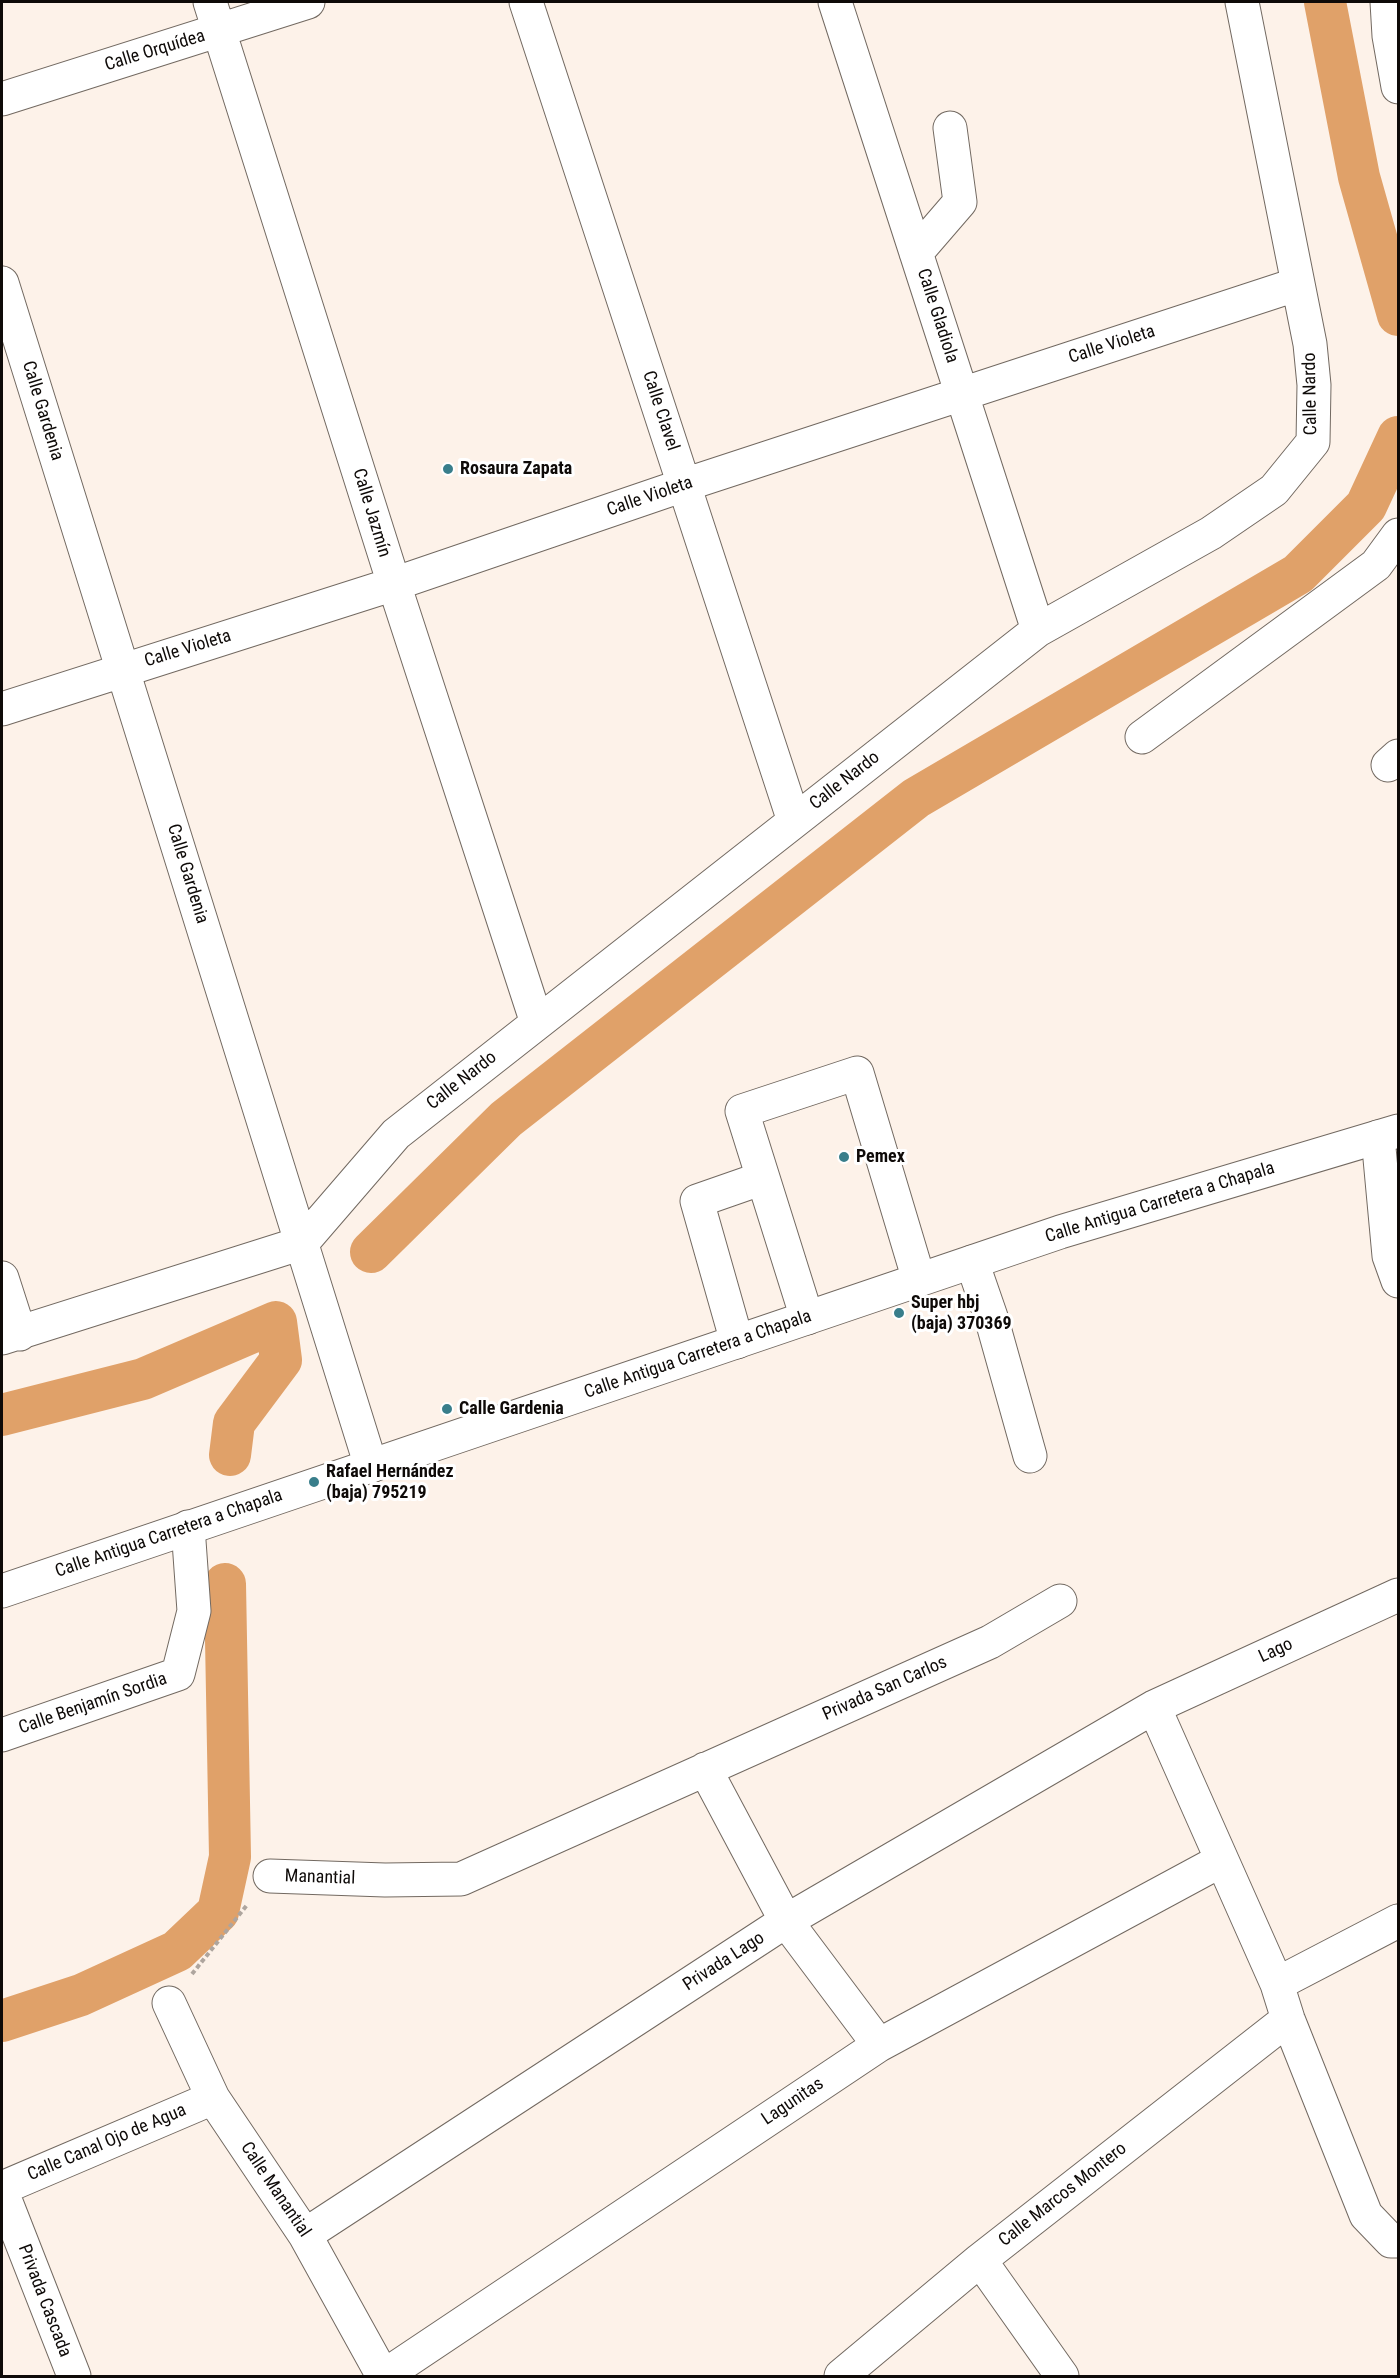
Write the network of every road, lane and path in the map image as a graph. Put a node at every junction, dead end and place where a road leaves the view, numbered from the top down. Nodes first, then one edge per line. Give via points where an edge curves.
1 (308, 2) edge
2 (526, 2) edge
3 (835, 2) edge
4 (1242, 2) edge
5 (1388, 2) edge
6 (215, 16) edge
7 (1398, 87) edge
8 (2, 99) edge
9 (950, 128) dead end
10 (916, 252) junction
11 (2, 283) edge
12 (1298, 284) junction
13 (962, 394) junction
14 (684, 485) junction
15 (1398, 535) edge
16 (394, 584) junction
17 (1038, 630) junction
18 (122, 669) junction
19 (2, 709) edge
20 (1142, 737) dead end
21 (794, 821) junction
22 (537, 1023) junction
23 (1388, 1134) edge
24 (763, 1179) junction
25 (302, 1243) junction
26 (972, 1262) junction
27 (2, 1278) edge
28 (919, 1280) junction
29 (1398, 1281) edge
30 (807, 1318) junction
31 (11, 1336) edge
32 (737, 1342) junction
33 (1030, 1456) dead end
34 (371, 1466) junction
35 (188, 1527) junction
36 (2, 1590) edge
37 (1398, 1595) edge
38 (1060, 1601) dead end
39 (1154, 1707) junction
40 (2, 1735) edge
41 (705, 1769) junction
42 (1222, 1860) junction
43 (270, 1876) joint
44 (461, 1879) joint
45 (1398, 1921) edge
46 (786, 1922) junction
47 (1277, 1984) junction
48 (169, 2003) joint
49 (1288, 2019) junction
50 (879, 2045) junction
51 (213, 2098) junction
52 (2, 2187) edge
53 (2, 2192) edge
54 (305, 2235) junction
55 (1395, 2241) edge
56 (980, 2260) junction
57 (74, 2376) edge
58 (384, 2376) edge
59 (842, 2376) edge
60 (1062, 2376) edge

1 - 6 street, Calle Orquídea
2 - 14 street, Calle Clavel
3 - 10 street, Calle Gladiola
4 - 12 street, Calle Nardo
5 - 7 street
6 - 8 street, Calle Orquídea
6 - 16 street, Calle Jazmín
9 - 10 street via 960,202
10 - 13 street, Calle Gladiola
11 - 18 street, Calle Gardenia
12 - 13 street, Calle Violeta
12 - 17 street, Calle Nardo via 1314,385 1313,442 1274,490 1211,533
13 - 14 street, Calle Violeta
13 - 17 street, Calle Gladiola
14 - 16 street, Calle Violeta
14 - 21 street, Calle Clavel
15 - 20 street via 1376,565
16 - 18 street, Calle Violeta
16 - 22 street, Calle Jazmín
17 - 21 street, Calle Nardo
18 - 19 street, Calle Violeta
18 - 25 street, Calle Gardenia
21 - 22 street, Calle Nardo
22 - 25 street, Calle Nardo via 396,1134
23 - 26 street, Calle Antigua Carretera a Chapala
23 - 29 street via 1389,1256
24 - 28 street via 742,1111 857,1073
24 - 30 street
24 - 32 street via 697,1201
25 - 31 street
25 - 34 street, Calle Gardenia
26 - 28 street, Calle Antigua Carretera a Chapala
26 - 33 street
27 - 31 street
28 - 30 street, Calle Antigua Carretera a Chapala
30 - 32 street, Calle Antigua Carretera a Chapala
32 - 34 street, Calle Antigua Carretera a Chapala
34 - 35 street, Calle Antigua Carretera a Chapala
35 - 36 street, Calle Antigua Carretera a Chapala
35 - 40 street, Calle Benjamín Sordia via 194,1611 178,1674
37 - 39 street, Lago
38 - 41 street, Privada San Carlos via 990,1642
39 - 42 street
39 - 46 street, Privada Lago
41 - 44 street, Privada San Carlos
41 - 46 street
42 - 47 street
42 - 50 street, Lagunitas
43 - 44 street, Manantial
43 - 48 path, Manantial
45 - 47 street
46 - 50 street
46 - 54 street, Privada Lago
47 - 49 street
48 - 51 street, Calle Manantial
49 - 55 street via 1366,2215
49 - 56 street, Calle Marcos Montero
50 - 58 street, Lagunitas
51 - 52 street, Calle Canal Ojo de Agua
51 - 54 street, Calle Manantial
53 - 57 street, Privada Cascada
54 - 58 street, Calle Manantial
56 - 59 street, Calle Marcos Montero
56 - 60 street

